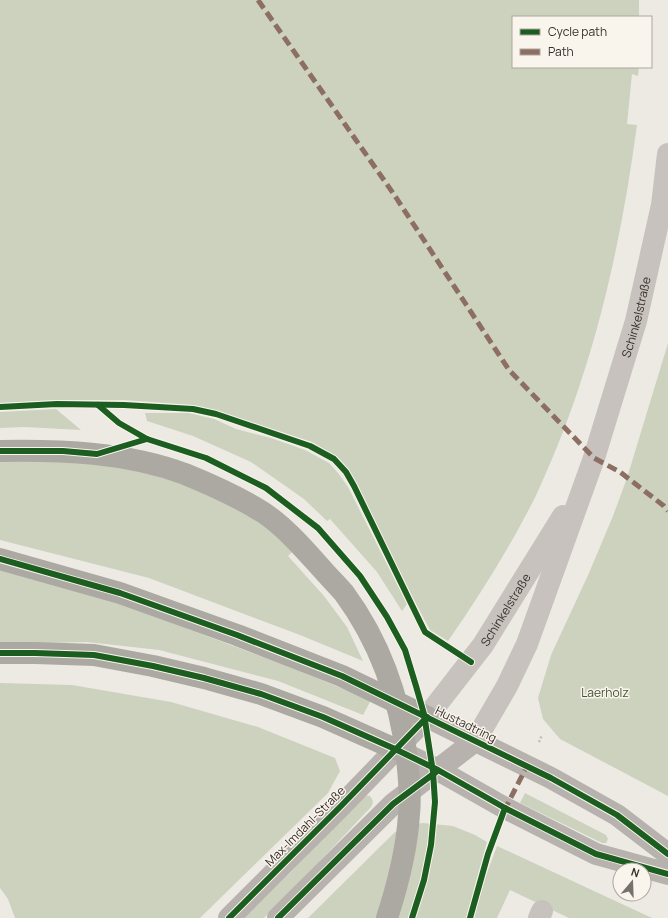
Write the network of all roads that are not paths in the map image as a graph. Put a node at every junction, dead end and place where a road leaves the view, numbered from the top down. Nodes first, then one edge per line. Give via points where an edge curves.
1 (668, 154) edge
2 (0, 451) edge
3 (587, 477) junction
4 (0, 559) edge
5 (0, 654) edge
6 (427, 717) junction
7 (475, 741) junction
8 (395, 749) junction
9 (438, 770) junction
10 (668, 854) edge
11 (668, 874) edge
12 (229, 918) edge
13 (278, 918) edge
14 (387, 918) edge

1 - 3 street, Schinkelstraße via 662,205 636,321
2 - 14 highway via 63,451 135,460 183,474 225,491 282,527 343,593 363,622 378,652 392,687 403,731 410,812 398,885
3 - 6 street, Schinkelstraße via 483,645
3 - 7 street, Schinkelstraße via 527,644 507,686
4 - 6 highway via 120,593 237,634 342,676
5 - 8 highway via 94,655 204,678 261,694 323,717
6 - 7 street, Hustadtring
6 - 8 street, Hustadtring
7 - 9 street, Hustadtring
7 - 10 street, Hustadtring via 551,778 617,815
8 - 9 street
8 - 12 street, Max-Imdahl-Straße
9 - 11 street via 505,808 596,854
9 - 13 street via 393,804

